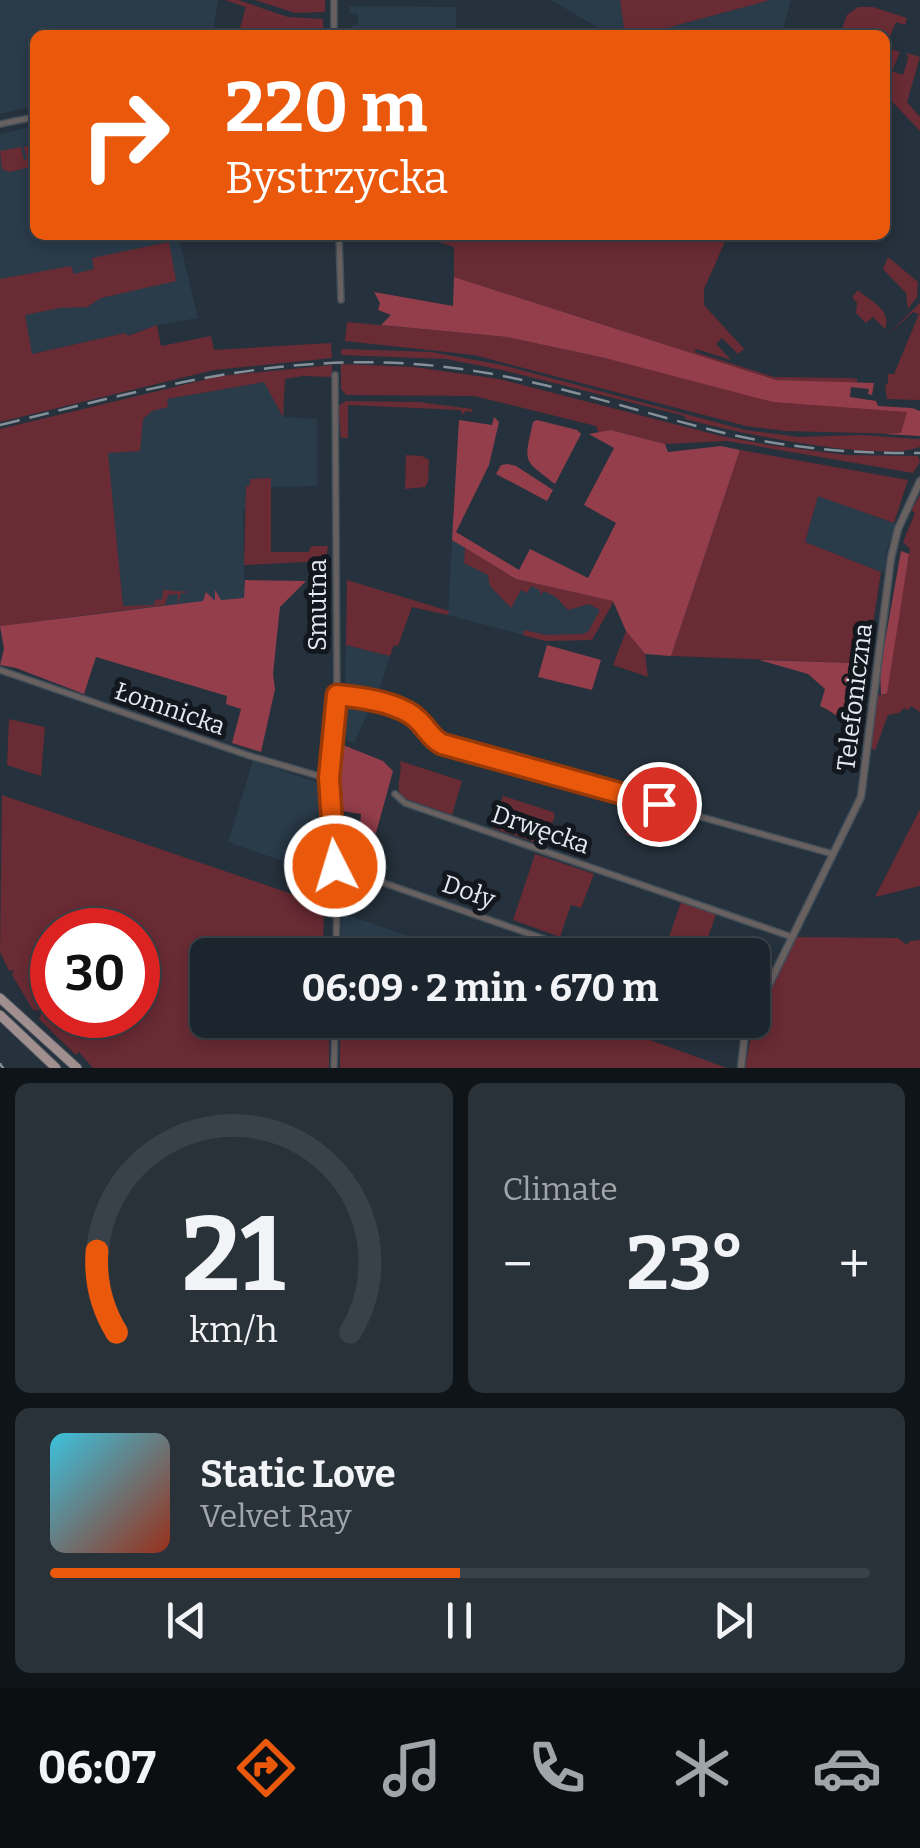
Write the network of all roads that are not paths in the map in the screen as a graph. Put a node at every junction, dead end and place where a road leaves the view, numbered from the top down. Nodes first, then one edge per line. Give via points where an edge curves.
1 (334, 0) edge
2 (334, 30) edge
3 (30, 118) edge
4 (0, 124) edge
5 (339, 240) edge
6 (341, 300) dead end
7 (335, 375) dead end
8 (920, 481) edge
9 (0, 670) edge
10 (337, 695) junction
11 (329, 778) junction
12 (395, 794) dead end
13 (833, 854) junction
14 (335, 866) junction
15 (792, 937) junction
16 (336, 938) edge
17 (541, 938) edge
18 (770, 982) edge
19 (0, 998) edge
20 (0, 1015) edge
21 (334, 1038) edge
22 (745, 1038) edge
23 (56, 1068) edge
24 (76, 1068) edge
25 (334, 1068) edge
26 (741, 1068) edge

1 - 2 street
3 - 4 street
5 - 6 street
7 - 10 street, Smutna
8 - 13 street, Telefoniczna via 892,549 862,792
9 - 11 street, Łomnicka
10 - 11 street, Smutna
10 - 13 street via 411,714 442,744
11 - 14 street, Smutna
12 - 15 street, Drwęcka
13 - 15 street, Telefoniczna
14 - 16 street, Smutna
14 - 17 street, Doły
15 - 18 street, Telefoniczna
19 - 24 main road
20 - 23 main road
21 - 25 street
22 - 26 street, Telefoniczna

